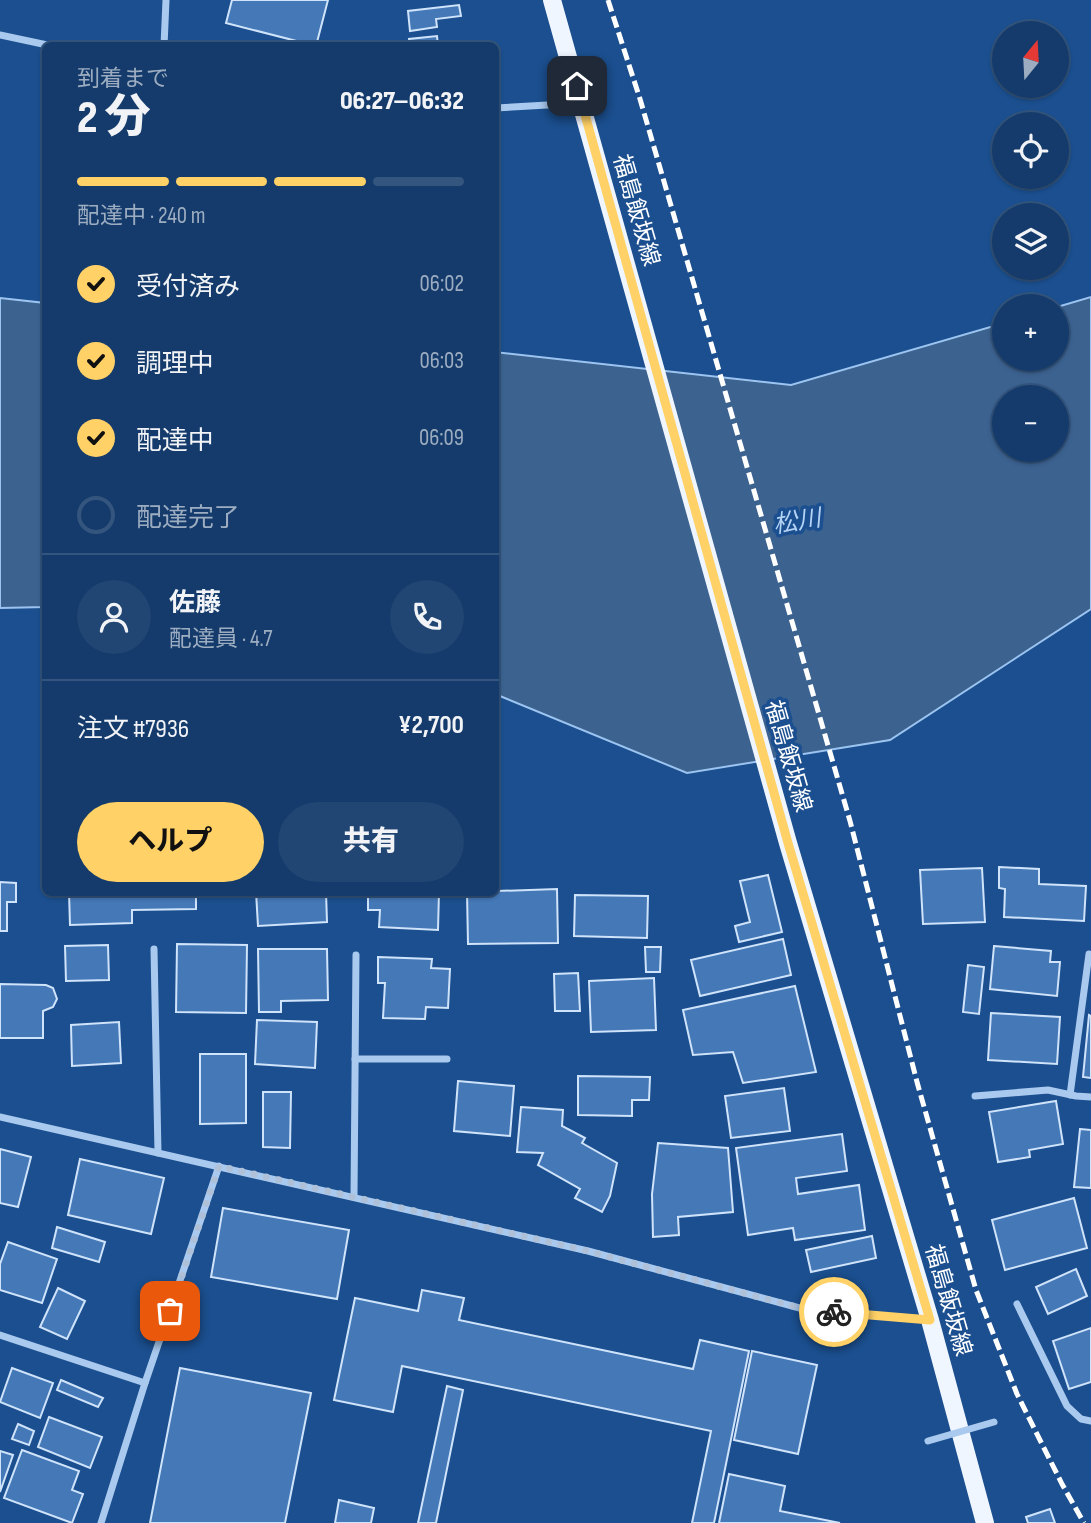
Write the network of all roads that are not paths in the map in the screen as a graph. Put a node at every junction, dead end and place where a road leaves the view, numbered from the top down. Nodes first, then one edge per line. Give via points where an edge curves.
1 (166, 0) edge
2 (552, 0) edge
3 (0, 35) edge
4 (164, 42) edge
5 (42, 44) edge
6 (582, 103) junction
7 (499, 108) edge
8 (154, 949) dead end
9 (1089, 954) dead end
10 (356, 955) dead end
11 (355, 1059) junction
12 (447, 1059) dead end
13 (1070, 1095) junction
14 (975, 1096) dead end
15 (1091, 1097) edge
16 (0, 1117) edge
17 (158, 1153) junction
18 (219, 1166) junction
19 (354, 1197) junction
20 (1017, 1304) dead end
21 (930, 1320) junction
22 (0, 1335) edge
23 (145, 1383) junction
24 (1091, 1421) edge
25 (994, 1422) dead end
26 (928, 1441) dead end
27 (101, 1523) edge
28 (985, 1523) edge

1 - 4 street
2 - 6 main road, 福島飯坂線
3 - 5 street
6 - 7 street
6 - 21 main road, 福島飯坂線 via 788,843
8 - 17 street
9 - 13 street
10 - 11 street
11 - 12 street
11 - 19 street
13 - 14 street via 1048,1090
13 - 15 street
16 - 17 street
17 - 18 street
18 - 19 street
18 - 23 street
19 - 21 street via 588,1251 807,1310
20 - 24 street via 1067,1406 1081,1419
21 - 28 main road, 福島飯坂線
22 - 23 street
23 - 27 street
25 - 26 street, bridge

